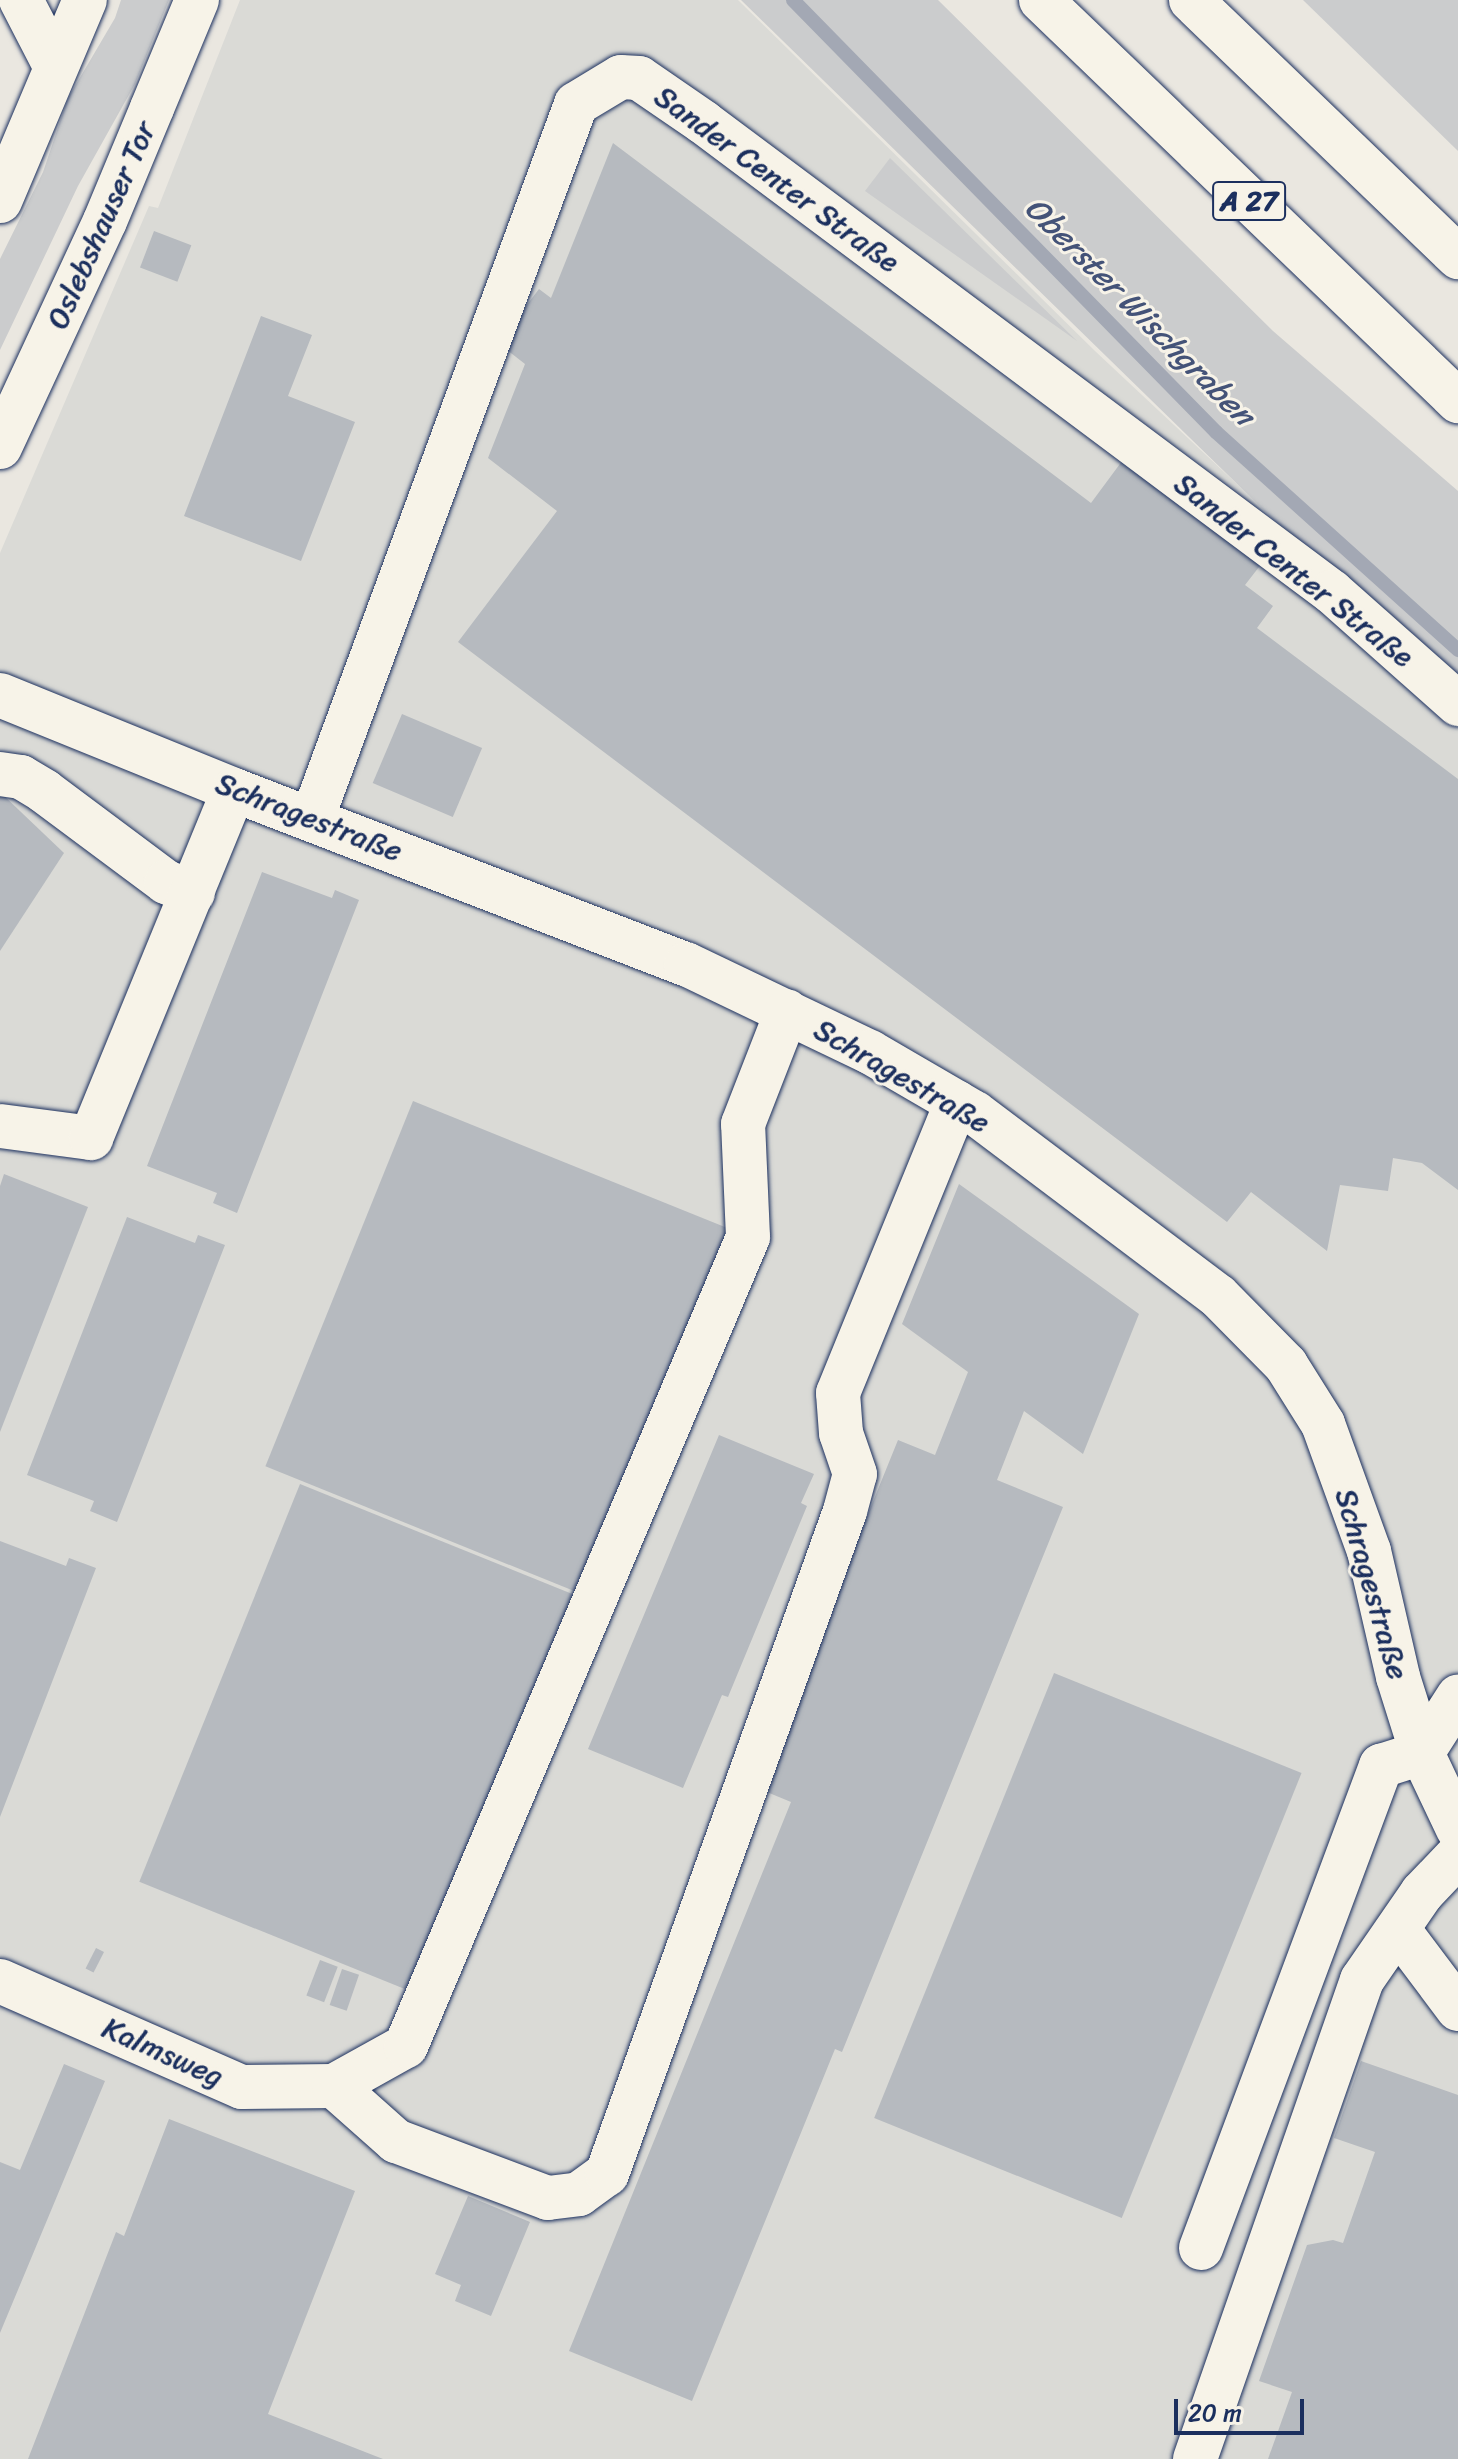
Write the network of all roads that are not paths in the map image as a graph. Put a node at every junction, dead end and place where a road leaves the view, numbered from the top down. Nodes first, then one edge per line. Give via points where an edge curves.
1 (21, 0) edge
2 (85, 0) edge
3 (197, 0) edge
4 (1041, 0) edge
5 (1191, 0) edge
6 (55, 66) junction
7 (0, 201) edge
8 (1458, 257) edge
9 (1458, 401) edge
10 (0, 447) edge
11 (0, 695) edge
12 (1458, 704) edge
13 (0, 774) edge
14 (234, 790) junction
15 (312, 819) junction
16 (193, 893) junction
17 (787, 1011) junction
18 (957, 1102) junction
19 (0, 1126) edge
20 (1458, 1697) edge
21 (1422, 1753) junction
22 (1458, 1829) edge
23 (1458, 1855) edge
24 (1398, 1929) junction
25 (0, 1981) edge
26 (1458, 2009) edge
27 (334, 2086) junction
28 (1201, 2248) dead end
29 (1195, 2459) edge

1 - 6 main road
2 - 6 main road
3 - 10 main road, Oslebshauser Tor via 105,221
4 - 9 main road, A 27
5 - 8 main road
6 - 7 main road
11 - 14 main road, Schragestraße
12 - 15 main road, Sander Center Straße via 1332,592 703,122 639,78 621,77 576,104
13 - 16 main road via 21,777 44,791 166,882
14 - 15 main road, Schragestraße
14 - 16 main road
15 - 17 main road, Schragestraße via 686,964
16 - 19 main road via 91,1138
17 - 18 main road, Schragestraße
17 - 27 main road via 743,1124 748,1237 406,2046
18 - 21 main road, Schragestraße via 1218,1296 1286,1365 1323,1424 1369,1551
18 - 27 main road via 838,1393 841,1433 855,1474 845,1511 607,2174 579,2194 548,2198 396,2141
20 - 21 main road
21 - 22 main road, Schragestraße
21 - 28 main road via 1381,1766
23 - 24 main road via 1422,1893
24 - 26 main road
24 - 29 main road via 1362,1980
25 - 27 main road, Kalmsweg via 242,2087

